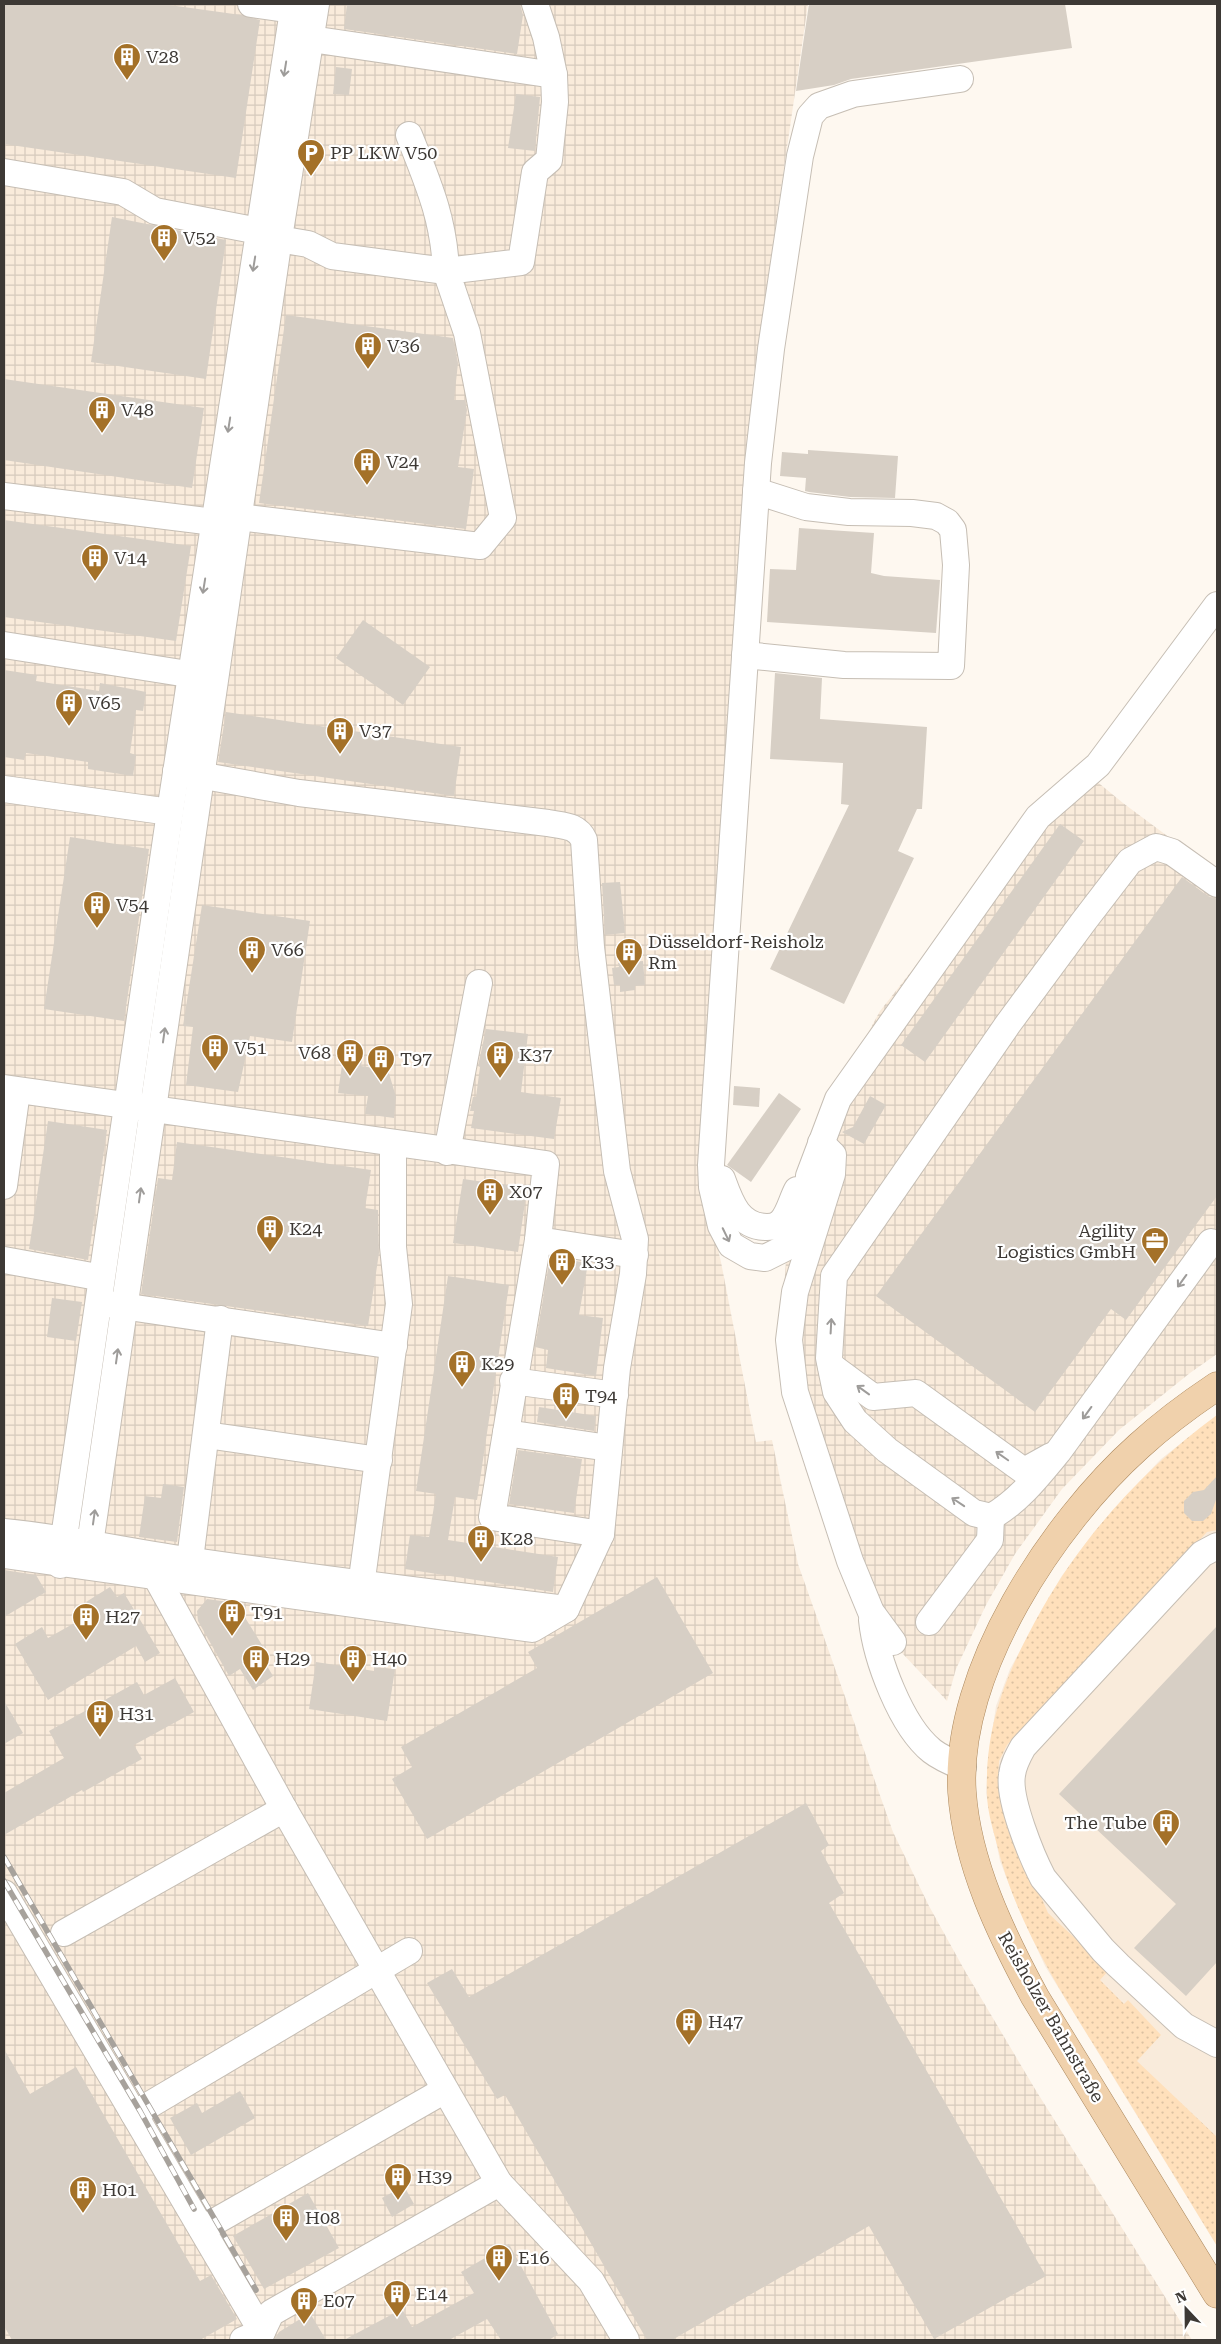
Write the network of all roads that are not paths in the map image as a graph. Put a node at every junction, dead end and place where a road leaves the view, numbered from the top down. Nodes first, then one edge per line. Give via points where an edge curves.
1 (251, 4) edge
2 (535, 4) edge
3 (301, 6) edge
4 (300, 38) junction
5 (554, 75) junction
6 (960, 79) dead end
7 (409, 135) dead end
8 (4, 172) edge
9 (265, 235) junction
10 (446, 271) junction
11 (756, 491) junction
12 (4, 496) edge
13 (223, 518) junction
14 (1217, 605) edge
15 (4, 645) edge
16 (744, 655) junction
17 (203, 676) junction
18 (189, 773) junction
19 (4, 789) edge
20 (170, 812) junction
21 (1217, 884) edge
22 (479, 983) dead end
23 (10, 1090) edge
24 (127, 1106) junction
25 (153, 1110) junction
26 (821, 1143) junction
27 (393, 1144) junction
28 (447, 1152) junction
29 (4, 1186) edge
30 (538, 1240) junction
31 (1211, 1242) dead end
32 (635, 1255) junction
33 (4, 1260) edge
34 (92, 1276) dead end
35 (112, 1304) junction
36 (220, 1319) junction
37 (394, 1346) junction
38 (831, 1366) junction
39 (513, 1381) junction
40 (1217, 1386) edge
41 (615, 1395) junction
42 (506, 1433) junction
43 (206, 1435) junction
44 (609, 1448) junction
45 (1058, 1452) junction
46 (380, 1460) junction
47 (991, 1517) junction
48 (4, 1532) edge
49 (601, 1534) junction
50 (62, 1538) junction
51 (1217, 1546) edge
52 (88, 1554) junction
53 (4, 1555) edge
54 (60, 1565) junction
55 (189, 1570) junction
56 (155, 1575) junction
57 (361, 1594) junction
58 (871, 1612) junction
59 (929, 1622) dead end
60 (893, 1642) dead end
61 (963, 1768) junction
62 (284, 1809) junction
63 (4, 1893) edge
64 (64, 1933) dead end
65 (409, 1951) dead end
66 (376, 1970) junction
67 (1217, 2044) edge
68 (445, 2090) junction
69 (134, 2114) junction
70 (499, 2183) junction
71 (202, 2229) junction
72 (1217, 2294) edge
73 (253, 2336) edge
74 (626, 2340) edge

1 - 3 lane
2 - 5 lane
3 - 4 lane
4 - 5 lane
4 - 9 lane
5 - 10 lane via 555,102 549,160 535,172 521,262
6 - 11 lane via 853,94 819,106 810,116 800,156 771,349
7 - 10 lane via 438,211
8 - 9 lane via 123,192 155,211
9 - 10 lane via 308,244 332,256
9 - 13 lane
10 - 13 lane via 467,333 503,518 480,546
11 - 16 lane
11 - 16 lane via 806,507 850,512 912,513 936,516 948,522 953,530 956,565 951,666 844,665
12 - 13 lane
13 - 17 lane
14 - 26 lane via 1098,765 1038,817 838,1099
15 - 17 lane
16 - 26 lane via 713,1153 730,1202 742,1218 762,1227 782,1222 796,1190 809,1176
17 - 18 lane
18 - 20 lane
25 -> 18 lane
18 - 32 lane via 299,793 548,823 580,832 584,840 590,947 617,1171 635,1239
19 - 20 lane
20 - 24 lane
38 -> 21 lane via 834,1276 1008,1024 1130,861 1156,847 1172,852
22 - 28 lane
23 - 24 lane
23 - 29 lane
24 - 25 lane
24 - 35 lane
25 - 27 lane
35 -> 25 lane
26 - 58 lane via 833,1155 832,1174 795,1292 790,1340 793,1375 795,1392 850,1560
27 - 28 lane
27 - 37 lane via 392,1247 399,1304
28 - 30 lane via 546,1164
30 - 32 lane
30 - 39 lane
31 -> 45 lane
32 - 41 lane
33 - 34 lane
35 - 36 lane
35 - 50 lane
52 -> 35 lane
36 - 37 lane
36 - 43 lane
37 - 46 lane
45 -> 38 lane via 1024,1471 916,1393 873,1397
47 -> 38 lane via 974,1512 944,1493 855,1421 836,1392
39 - 41 lane
39 - 42 lane
40 - 61 main road, Reisholzer Bahnstraße via 1139,1446 1050,1548 990,1654 973,1698 964,1742
41 - 44 lane
42 - 44 lane
42 - 49 lane via 492,1517
43 - 46 lane
43 - 55 lane
44 - 49 lane
45 - 47 lane via 1033,1483
46 - 57 lane
47 - 59 lane via 990,1540
48 - 50 lane
49 - 57 lane via 566,1609 532,1630
50 - 52 lane
50 - 54 lane
51 - 67 lane via 1202,1554 1023,1747 1011,1777 1016,1810 1043,1878 1118,1965 1184,2026
52 - 54 lane
52 - 55 lane
52 - 56 lane
53 - 54 lane
55 - 56 lane
55 - 57 lane
56 - 62 lane
58 - 60 lane
58 - 61 lane via 873,1635 900,1708 917,1736 933,1752
61 - 72 main road, Reisholzer Bahnstraße via 962,1791 976,1860 986,1893 1015,1959
62 - 64 lane
62 - 66 lane
63 - 69 lane
65 - 66 lane
66 - 68 lane
66 - 69 lane
68 - 70 lane
68 - 71 lane
69 - 71 lane
70 - 73 lane via 271,2313
70 - 74 lane via 591,2281
71 - 73 lane

